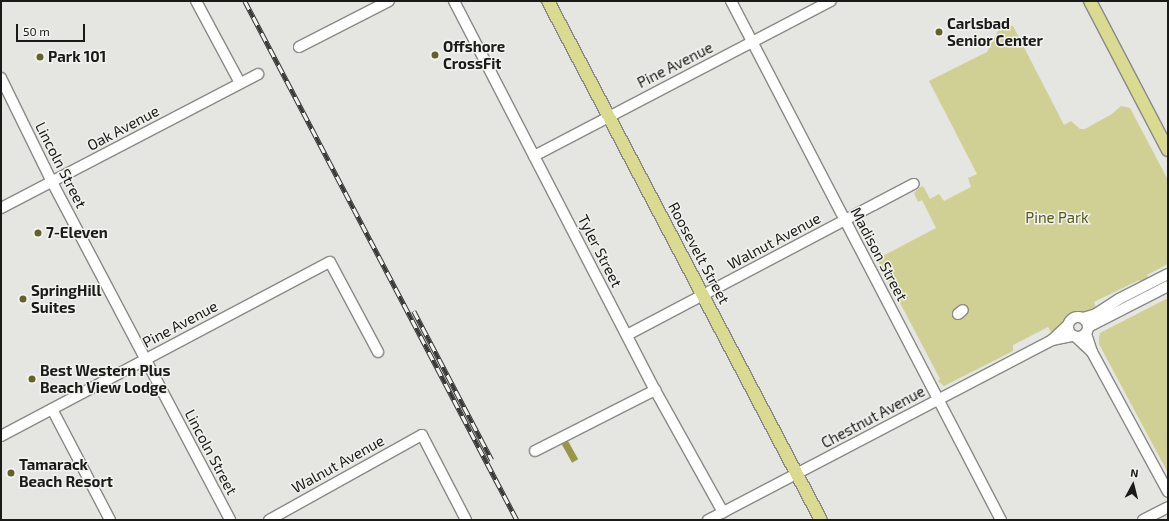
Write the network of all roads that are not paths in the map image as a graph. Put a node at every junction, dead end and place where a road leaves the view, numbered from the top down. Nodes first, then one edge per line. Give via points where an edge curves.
1 (196, 1) edge
2 (389, 1) edge
3 (454, 1) edge
4 (548, 1) edge
5 (731, 1) edge
6 (831, 1) edge
7 (1090, 1) edge
8 (369, 5) edge
9 (753, 42) junction
10 (299, 47) dead end
11 (258, 74) dead end
12 (1, 78) edge
13 (240, 83) junction
14 (608, 117) junction
15 (1168, 150) edge
16 (534, 156) junction
17 (52, 182) junction
18 (914, 184) dead end
19 (1, 208) edge
20 (844, 221) junction
21 (1168, 274) edge
22 (1168, 286) edge
23 (703, 294) junction
24 (1067, 326) junction
25 (1086, 326) junction
26 (627, 336) junction
27 (1074, 336) junction
28 (1052, 340) junction
29 (378, 352) dead end
30 (1092, 352) junction
31 (145, 360) junction
32 (655, 390) junction
33 (938, 400) junction
34 (52, 409) junction
35 (1, 436) edge
36 (535, 452) dead end
37 (796, 474) junction
38 (1168, 492) edge
39 (1168, 507) edge
40 (723, 512) junction
41 (110, 520) edge
42 (230, 520) edge
43 (269, 520) edge
44 (466, 520) edge
45 (708, 520) edge
46 (821, 520) edge
47 (1001, 520) edge
48 (1143, 520) edge

1 - 13 street
2 - 8 street
3 - 16 street, Tyler Street
4 - 14 main road, Roosevelt Street
5 - 9 street, Madison Street
6 - 9 street, Pine Avenue
7 - 15 main road
8 - 10 street
9 - 14 street, Pine Avenue
9 - 20 street, Madison Street
11 - 13 street, Oak Avenue
12 - 17 street, Lincoln Street
13 - 17 street, Oak Avenue
14 - 16 street, Pine Avenue
14 - 23 main road, Roosevelt Street
16 - 26 street, Tyler Street
17 - 19 street, Oak Avenue
17 - 31 street, Lincoln Street
18 - 20 street, Walnut Avenue
20 - 23 street, Walnut Avenue
20 - 33 street, Madison Street
21 - 25 street via 1119,299 1096,314
22 - 25 street
23 - 26 street, Walnut Avenue
23 - 37 main road, Roosevelt Street
24 - 25 street, Chestnut Avenue via 1072,317
24 - 27 street
24 - 28 street, Chestnut Avenue
25 - 27 street, Chestnut Avenue
25 - 30 street
26 - 32 street, Tyler Street
27 - 28 street, Chestnut Avenue
27 - 30 street
28 - 33 street, Chestnut Avenue
29 - 31 street, Pine Avenue via 330,262
30 - 38 street
31 - 34 street, Pine Avenue
31 - 42 street, Lincoln Street
32 - 36 street
32 - 40 street, Tyler Street
33 - 37 street, Chestnut Avenue
33 - 47 street, Madison Street
34 - 35 street, Pine Avenue
34 - 41 street
37 - 40 street, Chestnut Avenue
37 - 46 main road, Roosevelt Street
39 - 48 street
40 - 45 street, Chestnut Avenue
43 - 44 street, Walnut Avenue via 422,435

